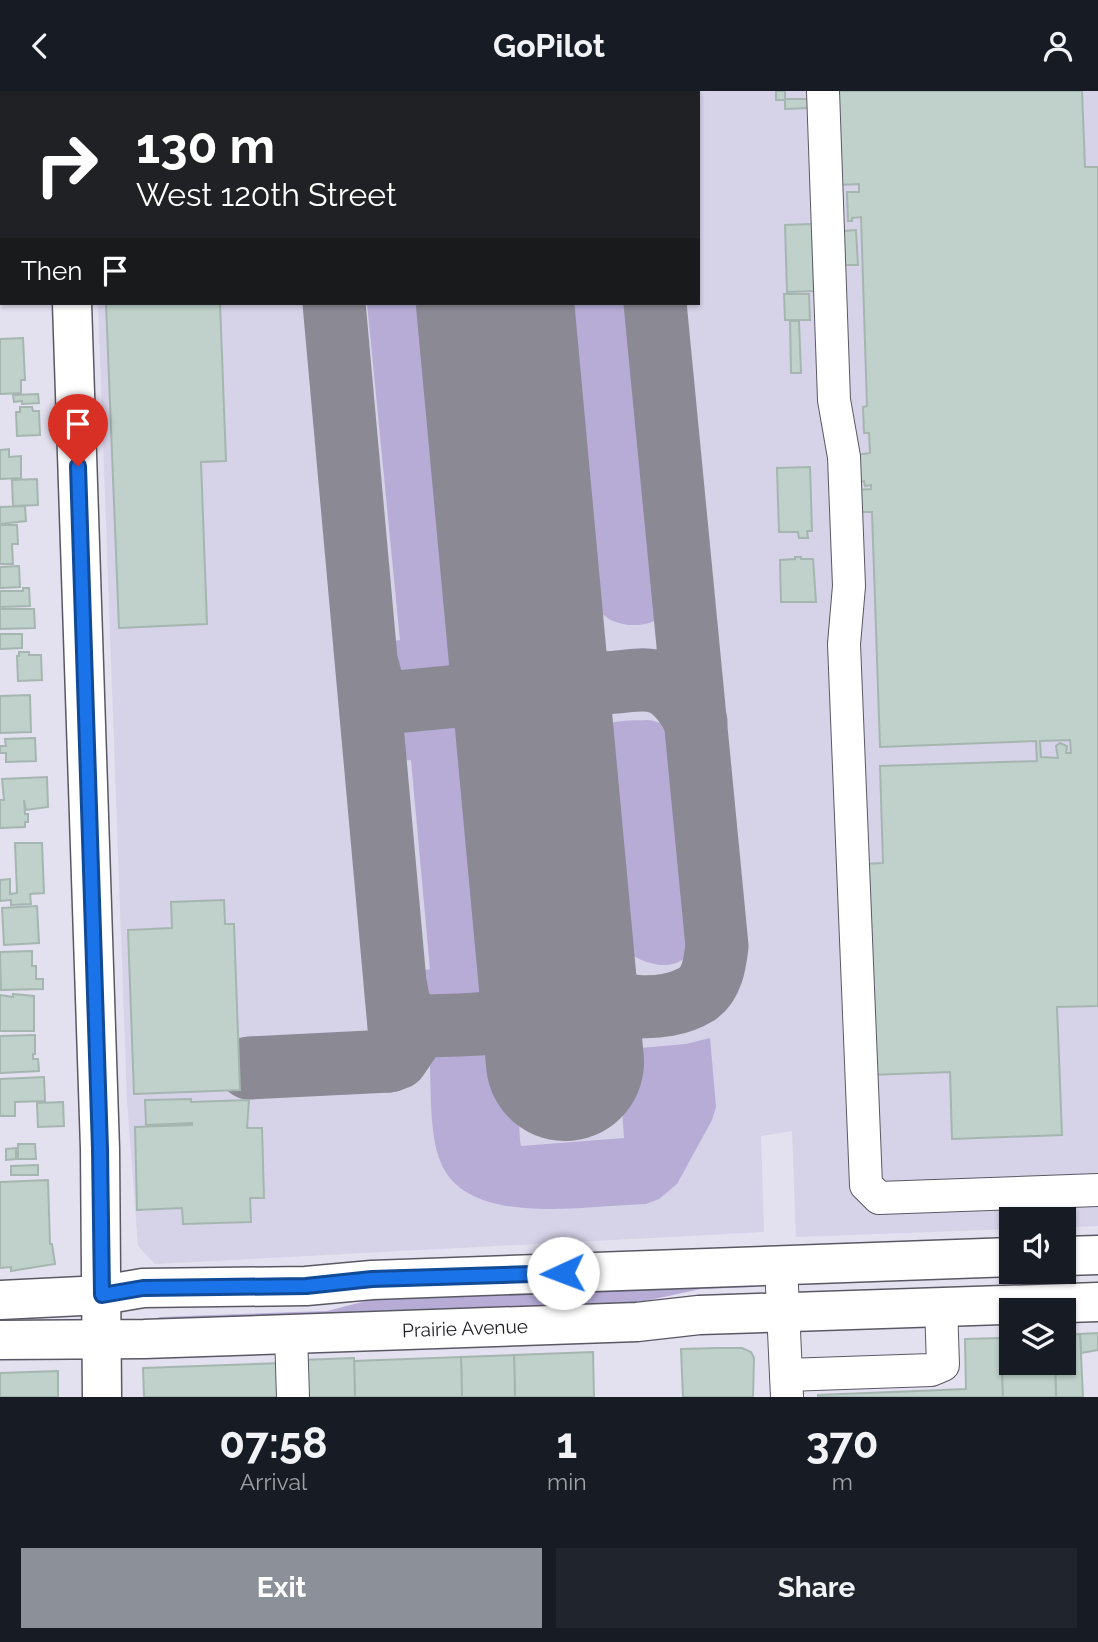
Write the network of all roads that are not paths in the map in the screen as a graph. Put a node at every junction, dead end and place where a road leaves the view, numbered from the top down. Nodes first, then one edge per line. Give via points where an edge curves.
1 (823, 91) edge
2 (72, 305) edge
3 (1098, 1190) edge
4 (1098, 1255) edge
5 (1076, 1256) edge
6 (999, 1257) edge
7 (781, 1265) junction
8 (102, 1295) junction
9 (0, 1300) edge
10 (1098, 1302) edge
11 (941, 1306) junction
12 (783, 1312) junction
13 (291, 1334) junction
14 (103, 1339) junction
15 (0, 1340) edge
16 (787, 1386) edge
17 (102, 1397) edge
18 (293, 1397) edge

1 - 3 street via 834,400 845,470 849,586 844,644 866,1185 878,1198
2 - 8 main road
4 - 5 main road
6 - 7 main road
7 - 8 main road via 372,1279 306,1286 143,1288
7 - 12 street
8 - 9 main road
8 - 14 main road
10 - 11 main road, Prairie Avenue
11 - 12 main road, Prairie Avenue
11 - 16 street via 943,1365
12 - 13 main road, Prairie Avenue via 638,1322
12 - 16 street
13 - 14 main road, Prairie Avenue
13 - 18 street
14 - 15 main road, Prairie Avenue
14 - 17 main road

